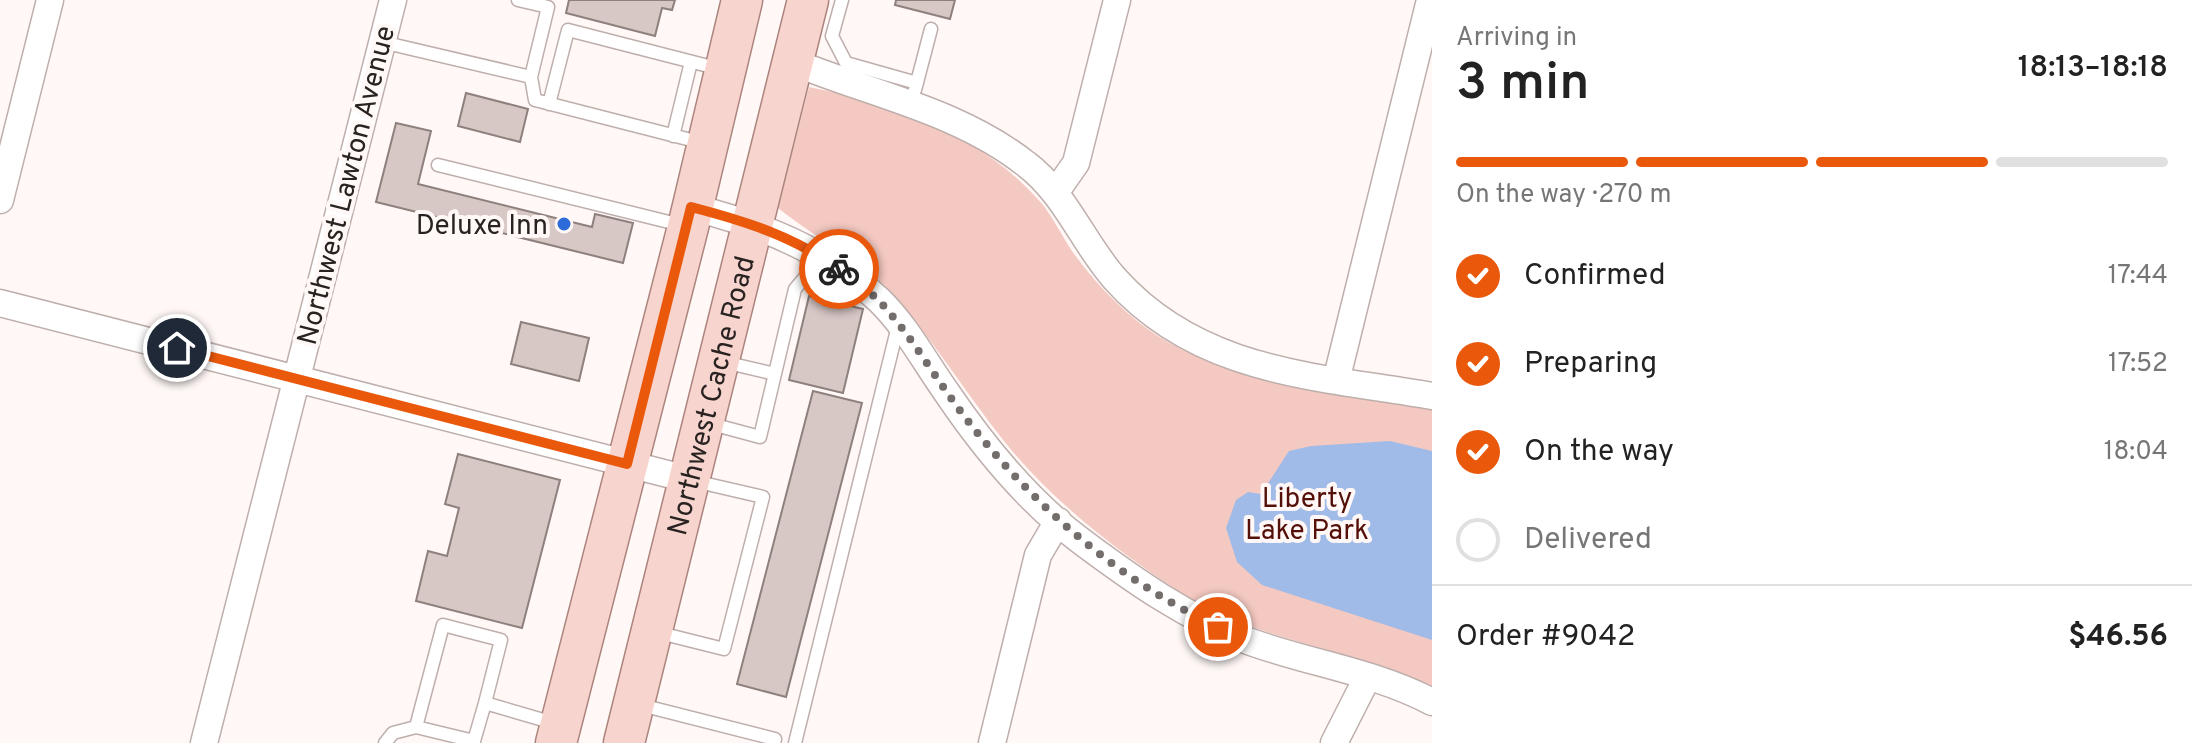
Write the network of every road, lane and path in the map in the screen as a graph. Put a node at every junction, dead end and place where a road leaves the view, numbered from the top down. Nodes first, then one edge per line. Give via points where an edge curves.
1 (50, 0) edge
2 (393, 0) edge
3 (518, 0) edge
4 (742, 0) edge
5 (842, 0) edge
6 (1117, 0) edge
7 (1430, 0) edge
8 (931, 29) dead end
9 (809, 31) edge
10 (382, 42) junction
11 (708, 66) junction
12 (531, 77) junction
13 (914, 94) junction
14 (549, 104) junction
15 (689, 140) junction
16 (438, 165) dead end
17 (1055, 193) junction
18 (0, 200) edge
19 (689, 217) junction
20 (754, 223) junction
21 (822, 257) junction
22 (0, 303) edge
23 (898, 323) junction
24 (720, 361) junction
25 (775, 374) junction
26 (295, 379) junction
27 (1336, 381) junction
28 (1432, 396) edge
29 (705, 422) junction
30 (627, 464) junction
31 (691, 480) junction
32 (1058, 521) junction
33 (653, 631) junction
34 (1367, 678) junction
35 (1432, 702) edge
36 (485, 703) junction
37 (634, 703) junction
38 (416, 727) junction
39 (558, 734) edge
40 (477, 742) edge
41 (204, 743) edge
42 (385, 743) edge
43 (624, 743) edge
44 (774, 743) edge
45 (795, 743) edge
46 (992, 743) edge
47 (1334, 743) edge

1 - 18 street
2 - 10 street, Northwest Lawton Avenue
3 - 12 lane via 548,7
4 - 11 main road
5 - 9 lane
6 - 17 street via 1076,163
7 - 27 street
8 - 13 lane
9 - 13 street
9 - 13 lane via 846,63
9 - 20 main road, Northwest Cache Road
10 - 12 lane
10 - 26 street, Northwest Lawton Avenue
11 - 14 lane via 568,30
11 - 15 main road
12 - 14 lane via 535,100
13 - 17 street via 1028,165
14 - 15 lane
15 - 19 main road
16 - 19 lane
17 - 27 street via 1114,279 1184,337 1230,357
19 - 20 street
19 - 30 main road
20 - 21 street
20 - 24 main road, Northwest Cache Road
21 - 23 street via 879,300
21 - 25 lane via 795,289
22 - 26 street
23 - 32 street via 985,442
23 - 45 lane
24 - 25 lane
24 - 29 main road, Northwest Cache Road
25 - 29 lane via 760,437
26 - 30 street
26 - 41 street, Northwest Lawton Avenue
27 - 28 street
29 - 31 main road, Northwest Cache Road
30 - 31 street
30 - 39 main road
31 - 33 main road, Northwest Cache Road
31 - 33 lane via 763,497 724,649
32 - 34 street via 1190,614 1246,640
32 - 46 street via 1038,555
33 - 37 main road, Northwest Cache Road
34 - 35 street
34 - 47 street
36 - 38 lane via 501,640 443,625
36 - 39 lane
36 - 40 lane
37 - 43 main road, Northwest Cache Road
37 - 44 lane via 775,739
38 - 40 lane
38 - 42 lane via 393,733

